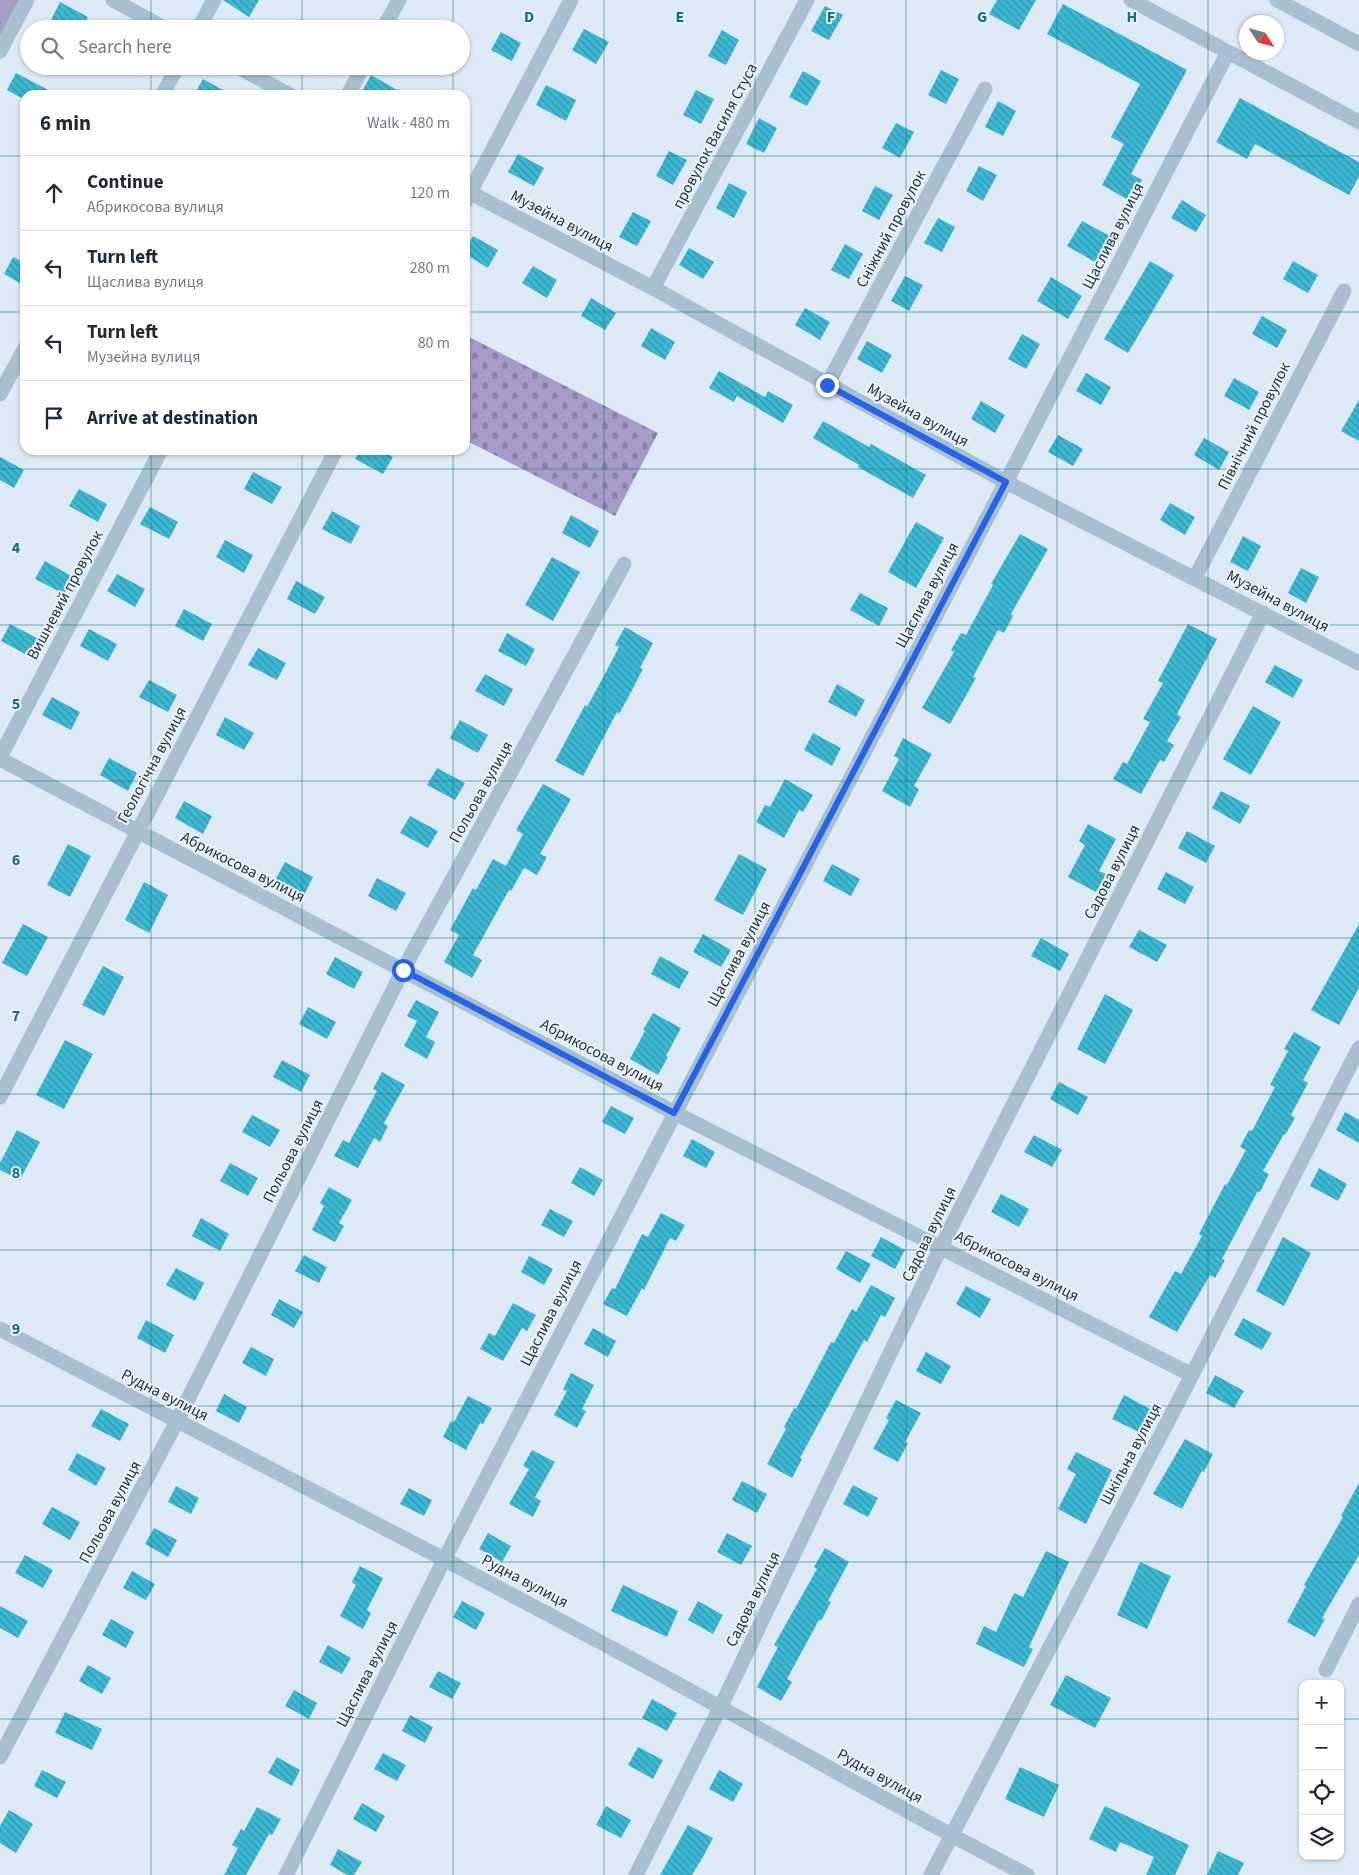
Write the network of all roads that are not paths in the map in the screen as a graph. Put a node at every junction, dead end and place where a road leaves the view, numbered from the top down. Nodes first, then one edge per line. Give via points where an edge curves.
1 (27, 0) edge
2 (113, 0) edge
3 (214, 0) edge
4 (399, 0) edge
5 (571, 0) edge
6 (807, 0) edge
7 (1131, 0) edge
8 (1277, 0) edge
9 (150, 20) edge
10 (203, 20) edge
11 (388, 20) edge
12 (1359, 44) edge
13 (0, 51) edge
14 (1228, 52) junction
15 (173, 75) edge
16 (253, 75) edge
17 (358, 75) edge
18 (985, 89) dead end
19 (165, 90) edge
20 (281, 90) edge
21 (351, 90) edge
22 (1359, 122) edge
23 (470, 189) edge
24 (470, 196) edge
25 (653, 288) junction
26 (1344, 290) dead end
27 (20, 357) edge
28 (827, 385) junction
29 (0, 394) edge
30 (158, 455) edge
31 (333, 455) edge
32 (1006, 482) junction
33 (624, 564) dead end
34 (1195, 578) junction
35 (1263, 613) junction
36 (1359, 663) edge
37 (0, 758) edge
38 (137, 832) junction
39 (403, 970) junction
40 (1359, 1048) edge
41 (0, 1096) edge
42 (674, 1113) junction
43 (941, 1247) junction
44 (0, 1329) edge
45 (1192, 1375) junction
46 (177, 1421) junction
47 (445, 1558) junction
48 (1359, 1604) edge
49 (1326, 1670) dead end
50 (721, 1706) junction
51 (0, 1757) edge
52 (952, 1836) junction
53 (286, 1875) edge
54 (636, 1875) edge
55 (931, 1875) edge
56 (1027, 1875) edge

1 - 13 street
2 - 9 street
3 - 10 street
4 - 11 street
5 - 23 street
6 - 25 street, провулок Василя Стуса
7 - 14 street
8 - 12 street
14 - 22 street
14 - 32 street, Щаслива вулиця
15 - 19 street
16 - 20 street
17 - 21 street
18 - 28 street, Сніжний провулок
24 - 25 street, Музейна вулиця
25 - 28 street, Музейна вулиця
26 - 34 street, Північний провулок
27 - 29 street
28 - 32 street, Музейна вулиця
30 - 37 street, Вишневий провулок
31 - 38 street, Геологічна вулиця
32 - 34 street, Музейна вулиця
32 - 42 street, Щаслива вулиця
33 - 39 street, Польова вулиця
34 - 35 street, Музейна вулиця
35 - 36 street, Музейна вулиця
35 - 43 street, Садова вулиця
37 - 38 street, Абрикосова вулиця
38 - 39 street, Абрикосова вулиця
38 - 41 street, Геологічна вулиця
39 - 42 street, Абрикосова вулиця
39 - 46 street, Польова вулиця
40 - 45 street, Шкільна вулиця
42 - 43 street, Абрикосова вулиця
42 - 47 street, Щаслива вулиця
43 - 45 street, Абрикосова вулиця
43 - 50 street, Садова вулиця
44 - 46 street, Рудна вулиця
45 - 52 street, Шкільна вулиця
46 - 47 street, Рудна вулиця
46 - 51 street, Польова вулиця
47 - 50 street, Рудна вулиця
47 - 53 street, Щаслива вулиця
48 - 49 street
50 - 52 street, Рудна вулиця
50 - 54 street, Садова вулиця
52 - 55 street, Шкільна вулиця
52 - 56 street, Рудна вулиця

